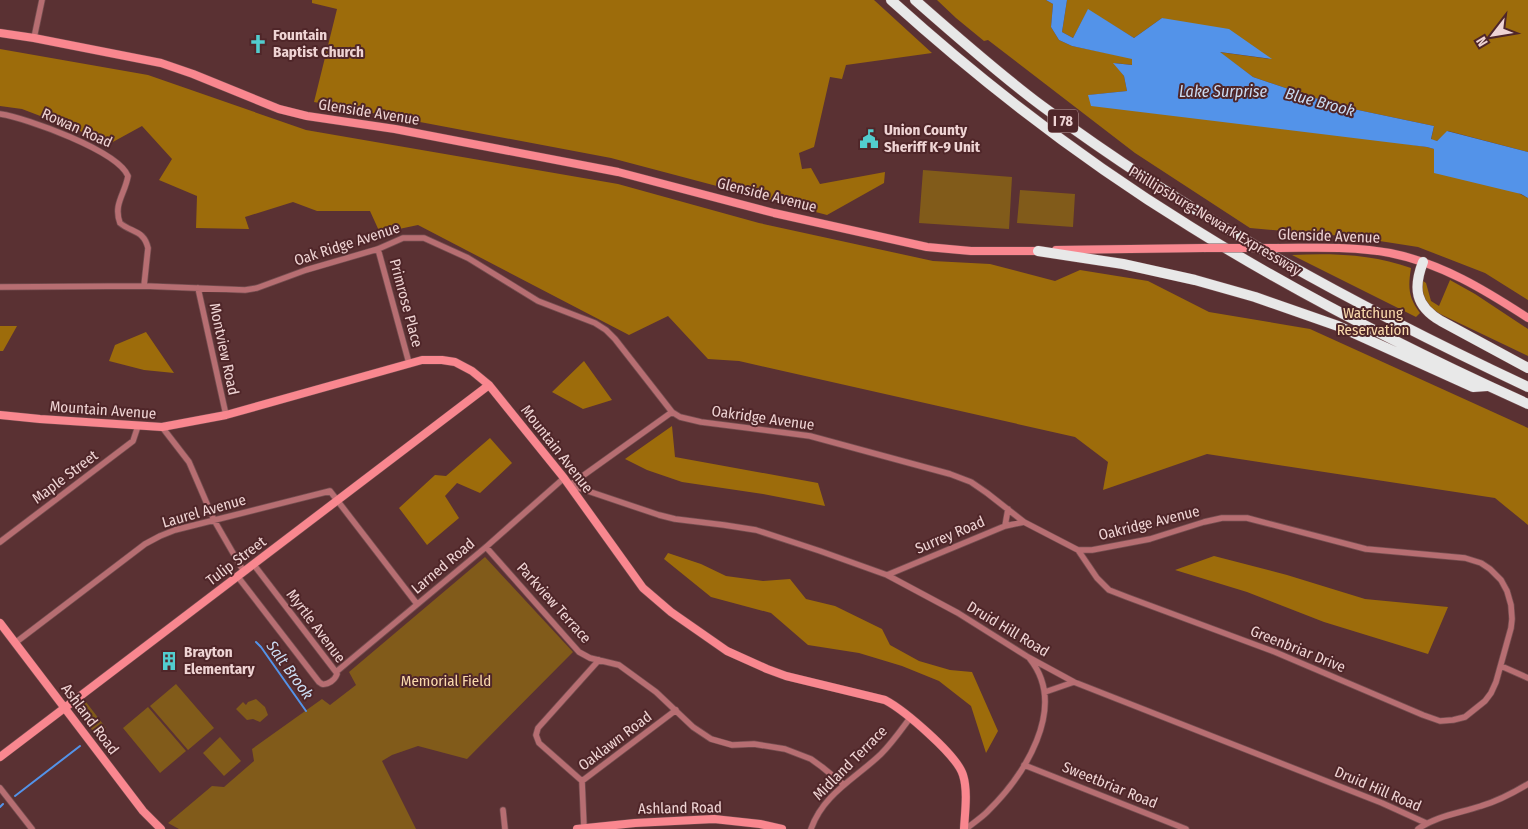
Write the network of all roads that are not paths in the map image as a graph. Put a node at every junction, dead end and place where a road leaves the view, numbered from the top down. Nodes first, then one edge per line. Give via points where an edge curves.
1 (42, 0) edge
2 (891, 0) edge
3 (915, 0) edge
4 (0, 33) edge
5 (34, 38) junction
6 (0, 114) edge
7 (378, 249) junction
8 (1038, 251) junction
9 (1422, 262) junction
10 (144, 286) junction
11 (0, 287) edge
12 (198, 288) junction
13 (1528, 318) edge
14 (409, 363) junction
15 (1528, 368) edge
16 (489, 385) junction
17 (1488, 386) junction
18 (1528, 387) edge
19 (1528, 404) edge
20 (672, 412) junction
21 (0, 415) edge
22 (226, 415) junction
23 (138, 426) junction
24 (162, 427) junction
25 (564, 478) junction
26 (570, 486) junction
27 (338, 501) junction
28 (1008, 509) junction
29 (214, 520) junction
30 (1024, 522) junction
31 (1005, 526) junction
32 (0, 542) edge
33 (486, 546) junction
34 (1078, 550) junction
35 (254, 565) junction
36 (242, 574) junction
37 (887, 575) junction
38 (417, 604) junction
39 (0, 623) edge
40 (15, 642) junction
41 (1028, 657) junction
42 (600, 660) junction
43 (1501, 666) junction
44 (336, 672) junction
45 (1528, 678) edge
46 (1074, 682) junction
47 (1045, 692) junction
48 (65, 708) junction
49 (676, 710) junction
50 (910, 718) junction
51 (0, 757) edge
52 (1024, 765) junction
53 (582, 781) junction
54 (844, 784) junction
55 (1528, 784) edge
56 (0, 788) edge
57 (503, 810) dead end
58 (1426, 823) junction
59 (155, 827) edge
60 (581, 828) edge
61 (32, 829) edge
62 (505, 829) edge
63 (782, 829) edge
64 (811, 829) edge
65 (965, 829) edge
66 (1186, 829) edge
67 (1418, 829) edge

1 - 5 street
2 - 17 highway, Phillipsburg-Newark Expressway / I 78 via 1019,108 1191,228 1305,293
3 - 18 highway, Phillipsburg-Newark Expressway / I 78 via 1042,106 1221,227 1407,329
4 - 5 main road, Glenside Avenue
5 - 8 main road, Glenside Avenue via 177,68 307,116 395,129 618,172 774,213 913,244 971,251
6 - 10 street, Rowan Road via 36,123 98,150 122,166 128,176 117,208 118,216 120,223 140,234 147,243
7 - 12 street, Oak Ridge Avenue via 258,288
7 - 14 street, Primrose Place
7 - 20 street, Oak Ridge Avenue via 404,238 424,238 468,258 538,300 595,323 615,339
8 - 9 main road, Glenside Avenue, bridge via 1358,249
8 - 17 highway via 1132,266 1255,297 1338,326 1473,387
9 - 13 main road, Glenside Avenue via 1470,282
9 - 15 highway via 1416,280 1417,291 1428,312
10 - 11 street, Oak Ridge Avenue
10 - 12 street, Oak Ridge Avenue
12 - 22 street, Montview Road
14 - 16 main road, Mountain Avenue via 429,360 455,362
14 - 22 main road, Mountain Avenue
16 - 25 main road, Mountain Avenue
16 - 27 main road, Tulip Street
17 - 19 highway, Phillipsburg-Newark Expressway / I 78
20 - 26 street
20 - 28 street, Oakridge Avenue via 701,422 810,436 950,474 971,482
21 - 23 main road, Mountain Avenue
22 - 24 main road, Mountain Avenue
23 - 24 main road, Mountain Avenue
23 - 32 street, Maple Street via 133,440
24 - 29 street, Myrtle Avenue via 188,462
25 - 26 main road, Mountain Avenue
25 - 33 street, Larned Road
26 - 37 street, Druid Hill Road via 659,516 756,530
26 - 50 main road, Mountain Avenue via 643,588 709,639 786,676 885,700
27 - 29 street, Laurel Avenue via 330,491
27 - 35 main road, Tulip Street
27 - 38 street
28 - 30 street, Oakridge Avenue
28 - 31 street
29 - 36 street, Myrtle Avenue
29 - 40 street, Laurel Avenue via 175,530 145,544
30 - 31 street, Surrey Road
30 - 34 street, Oakridge Avenue
31 - 37 street, Surrey Road
33 - 38 street, Larned Road
33 - 42 street, Parkview Terrace via 579,652
34 - 43 street, Greenbriar Drive via 1096,578 1109,590 1275,652 1432,719 1460,719 1481,706 1494,688
34 - 43 street, Oakridge Avenue via 1142,541 1213,520 1247,518 1366,549 1474,560 1497,575 1510,599 1512,619
35 - 36 main road, Tulip Street
35 - 44 street, Myrtle Avenue
36 - 44 street, Myrtle Avenue via 322,684 335,678
36 - 48 main road, Tulip Street
37 - 41 street, Druid Hill Road via 958,613
38 - 44 street, Larned Road
39 - 40 main road, Ashland Road
40 - 48 main road, Ashland Road
41 - 46 street, Druid Hill Road
41 - 47 street via 1041,677
42 - 49 street, Parkview Terrace via 619,665
42 - 53 street via 538,728 536,735 539,743
43 - 45 street
46 - 47 street
46 - 58 street, Druid Hill Road
47 - 52 street via 1042,724
48 - 51 main road, Tulip Street
48 - 59 main road, Ashland Road
49 - 53 street, Oaklawn Road
49 - 54 street, Parkview Terrace via 711,739 732,745 754,744 785,749 822,766
50 - 54 street, Midland Terrace via 882,752
50 - 65 main road, Mountain Avenue via 960,767 965,782
52 - 65 street via 1005,793
52 - 66 street, Sweetbriar Road
53 - 60 street, Oaklawn Road
54 - 64 street, Midland Terrace via 823,806
55 - 58 street via 1484,806
56 - 61 street
57 - 62 street
58 - 67 street
60 - 63 main road, Ashland Road via 714,819

